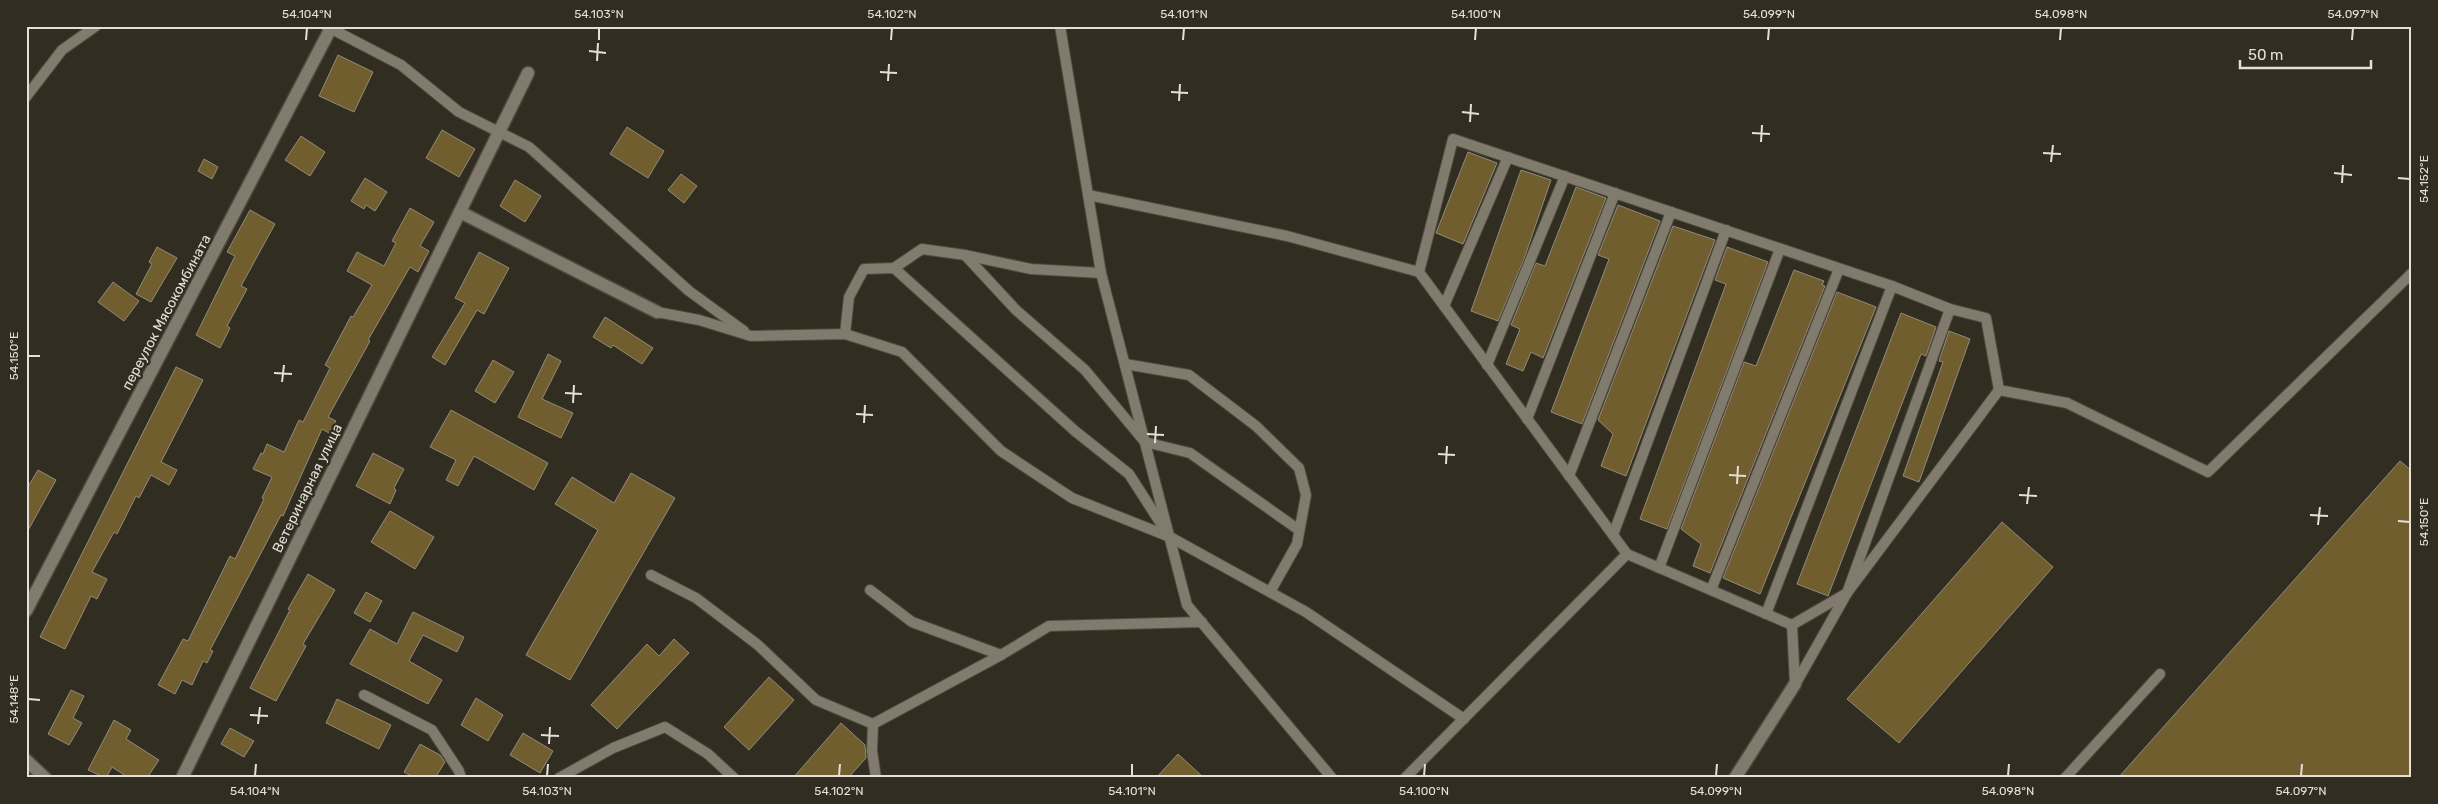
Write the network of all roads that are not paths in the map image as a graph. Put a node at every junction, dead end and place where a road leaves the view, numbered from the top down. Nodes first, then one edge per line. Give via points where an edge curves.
1 (96, 26) edge
2 (1060, 26) edge
3 (329, 27) edge
4 (528, 74) dead end
5 (26, 97) edge
6 (500, 131) junction
7 (1508, 157) junction
8 (1565, 176) junction
9 (1615, 193) junction
10 (1088, 196) junction
11 (460, 212) junction
12 (1671, 212) junction
13 (1726, 230) junction
14 (1780, 249) junction
15 (966, 255) junction
16 (894, 268) junction
17 (1839, 269) junction
18 (1419, 272) junction
19 (1101, 273) junction
20 (2412, 273) edge
21 (1892, 286) junction
22 (1444, 306) junction
23 (1950, 309) junction
24 (657, 312) joint
25 (845, 334) junction
26 (751, 336) junction
27 (1125, 364) junction
28 (1488, 365) junction
29 (1999, 390) junction
30 (1528, 419) junction
31 (1145, 442) junction
32 (1569, 476) junction
33 (1299, 530) junction
34 (1613, 535) junction
35 (1170, 537) junction
36 (1627, 554) junction
37 (1659, 568) junction
38 (651, 575) dead end
39 (870, 590) dead end
40 (1711, 590) junction
41 (1270, 592) junction
42 (1847, 593) junction
43 (26, 611) edge
44 (1766, 614) junction
45 (1202, 622) junction
46 (1792, 625) junction
47 (1001, 654) junction
48 (2160, 674) dead end
49 (1795, 684) junction
50 (364, 695) dead end
51 (1464, 719) junction
52 (872, 724) junction
53 (26, 760) edge
54 (45, 778) edge
55 (182, 778) edge
56 (461, 778) edge
57 (559, 778) edge
58 (734, 778) edge
59 (876, 778) edge
60 (1332, 778) edge
61 (1405, 778) edge
62 (1735, 778) edge
63 (2065, 778) edge

1 - 5 lane via 62,50
2 - 10 lane
3 - 6 lane via 401,65 459,112
3 - 43 street, переулок Мясокомбината
4 - 6 street, Ветеринарная улица
6 - 11 street, Ветеринарная улица
6 - 26 lane via 529,147 689,291
7 - 8 lane
7 - 18 lane via 1453,139
7 - 22 lane
8 - 9 lane
8 - 28 lane
9 - 12 lane
9 - 30 lane
10 - 18 lane via 1288,236
10 - 19 lane
11 - 24 street
11 - 55 street, Ветеринарная улица
12 - 13 lane
12 - 32 lane
13 - 14 lane
13 - 34 lane
14 - 17 lane
14 - 37 lane
15 - 16 lane via 922,249
15 - 19 lane via 1032,269
15 - 31 lane via 1016,310 1085,370
16 - 25 lane via 864,269 850,297
16 - 35 lane via 1075,431 1129,474
17 - 21 lane
17 - 40 lane
18 - 22 lane
19 - 27 lane
20 - 29 lane via 2208,472 2067,403
21 - 23 lane
21 - 44 lane
22 - 28 lane
23 - 29 lane via 1986,318
23 - 42 lane
24 - 26 lane via 699,320
25 - 26 lane
25 - 35 lane via 902,352 1001,451 1072,498
27 - 31 lane
27 - 33 lane via 1189,375 1256,426 1299,468 1306,495
28 - 30 lane
29 - 42 lane
30 - 32 lane
31 - 33 lane via 1190,453
31 - 35 lane
32 - 34 lane
33 - 41 lane via 1297,544
34 - 36 lane
35 - 41 lane
35 - 45 lane via 1187,605
36 - 37 lane
36 - 51 lane
37 - 40 lane
38 - 52 lane via 696,598 758,645 816,700
39 - 47 lane via 912,622
40 - 44 lane
41 - 51 lane via 1306,612
42 - 46 lane
42 - 49 lane
44 - 46 lane
45 - 47 lane via 1049,626
45 - 60 lane
46 - 49 lane
47 - 52 lane
48 - 63 lane
49 - 62 street
50 - 56 lane via 432,730
51 - 61 lane
52 - 59 lane
53 - 54 street
57 - 58 lane via 613,748 665,727 708,754

